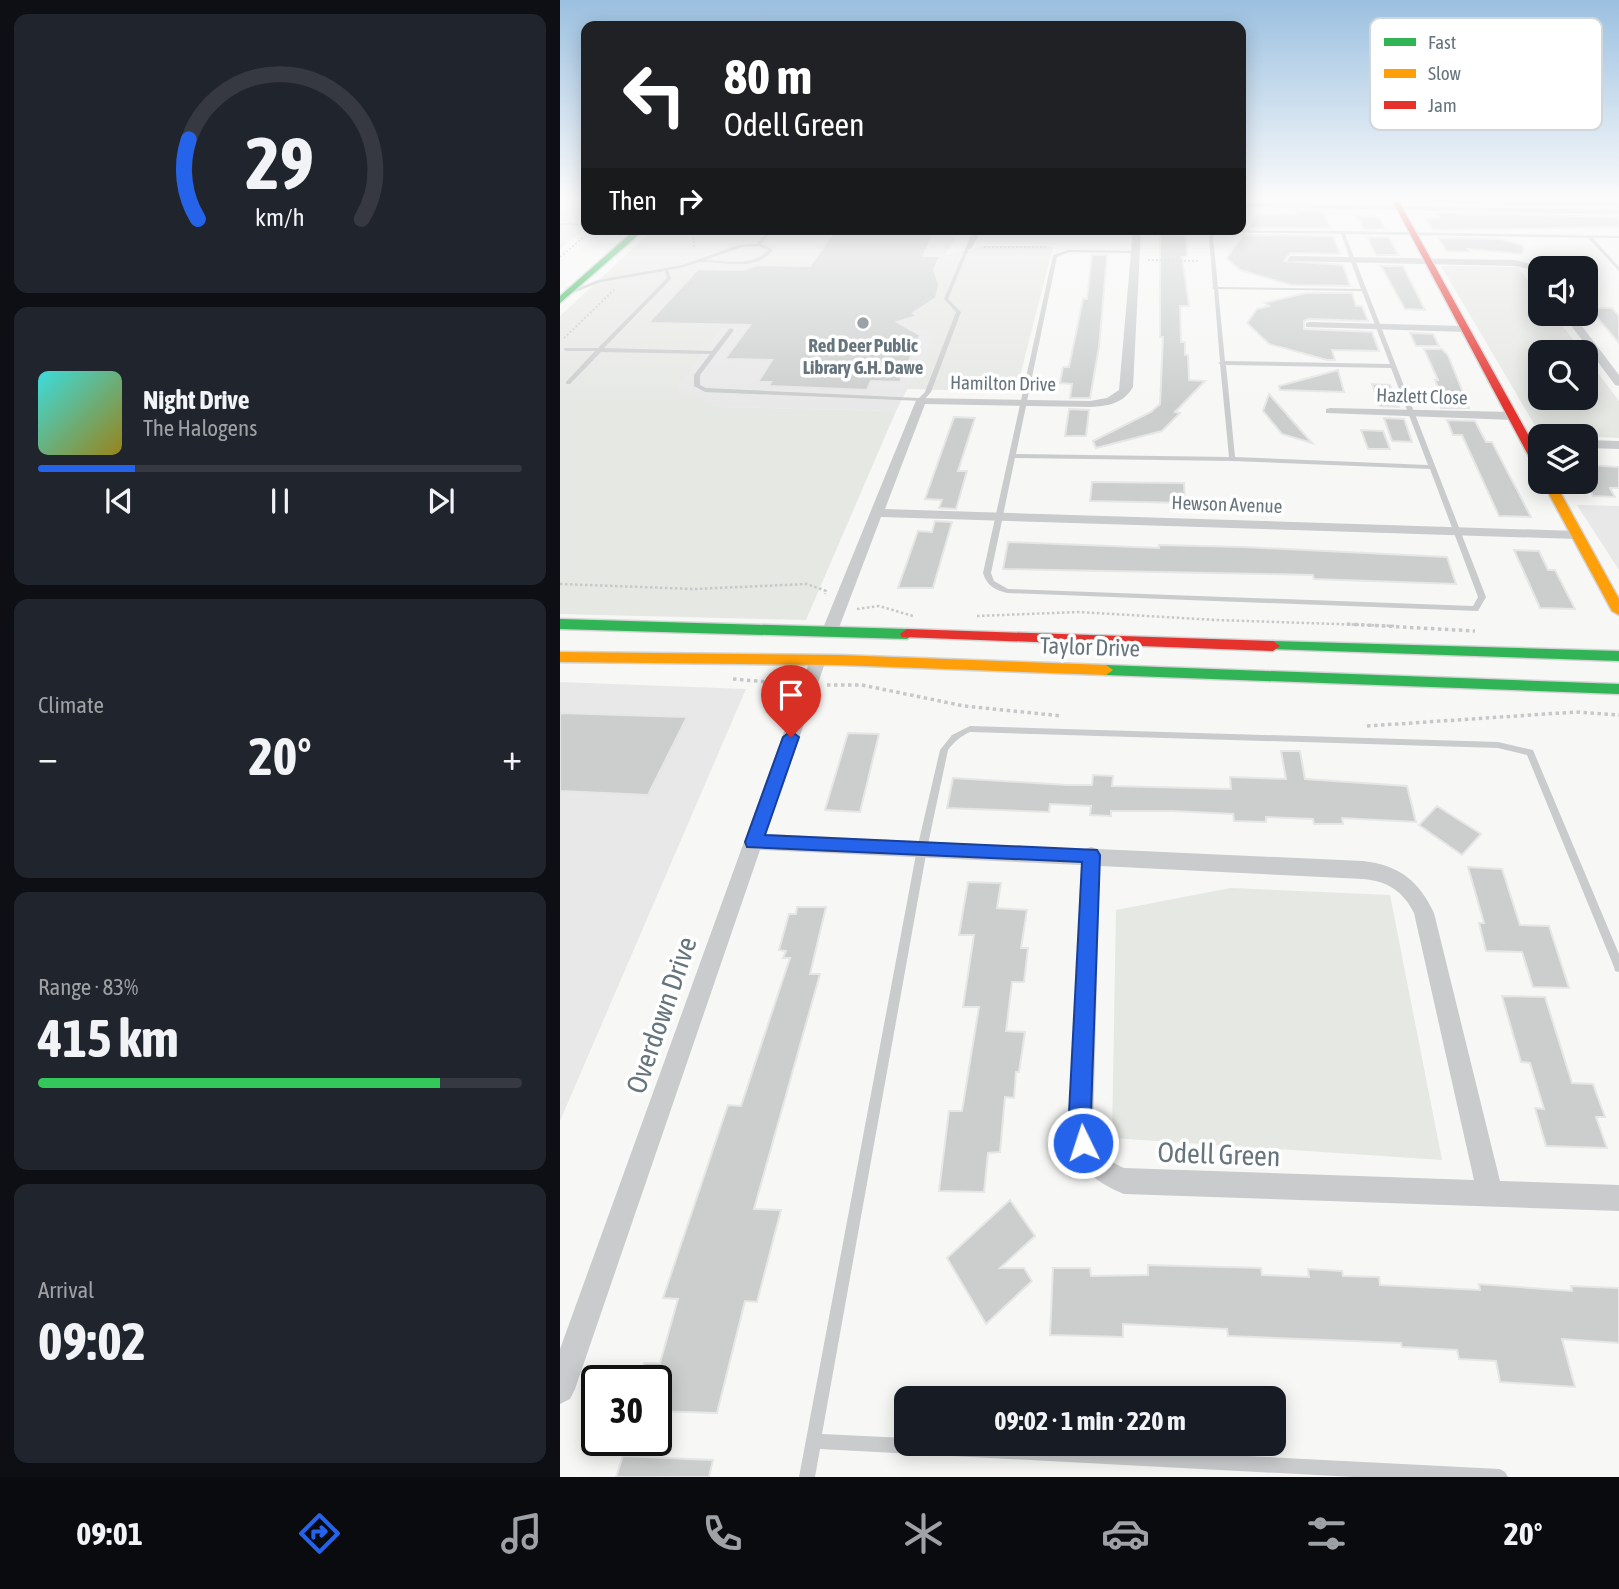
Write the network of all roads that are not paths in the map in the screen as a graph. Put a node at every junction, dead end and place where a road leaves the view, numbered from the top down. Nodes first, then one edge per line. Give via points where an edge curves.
1 (586, 267) edge
2 (680, 267) edge
3 (960, 267) edge
4 (1053, 267) edge
5 (1135, 267) edge
6 (1212, 267) edge
7 (1355, 267) edge
8 (1432, 267) edge
9 (597, 268) joint
10 (667, 271) junction
11 (626, 277) junction
12 (1214, 288) junction
13 (1363, 290) junction
14 (562, 293) edge
15 (1310, 325) dead end
16 (1577, 326) edge
17 (1378, 327) junction
18 (1465, 329) junction
19 (731, 330) dead end
20 (566, 349) dead end
21 (600, 350) junction
22 (714, 353) junction
23 (1221, 363) junction
24 (1392, 366) junction
25 (568, 383) dead end
26 (1619, 383) edge
27 (921, 400) junction
28 (1023, 403) junction
29 (1330, 411) dead end
30 (1411, 413) junction
31 (1513, 416) junction
32 (1528, 435) edge
33 (1598, 444) edge
34 (1619, 445) edge
35 (1012, 456) junction
36 (1232, 459) junction
37 (1430, 467) junction
38 (1555, 494) edge
39 (876, 513) junction
40 (998, 516) junction
41 (1457, 530) junction
42 (1577, 534) junction
43 (1619, 611) edge
44 (560, 624) edge
45 (829, 633) junction
46 (1619, 656) edge
47 (560, 657) edge
48 (818, 660) junction
49 (1619, 689) edge
50 (754, 842) junction
51 (922, 849) junction
52 (1091, 855) junction
53 (1619, 967) edge
54 (1490, 1193) junction
55 (1619, 1198) edge
56 (560, 1389) edge
57 (815, 1441) junction
58 (807, 1477) edge
59 (1500, 1477) edge

1 - 14 main road
2 - 10 lane
3 - 27 lane via 946,299 959,312
4 - 28 lane
5 - 28 street, Hamilton Drive via 1123,394 1090,404
6 - 12 lane
7 - 13 lane
8 - 18 main road
9 - 11 lane via 607,276
9 - 14 main road
10 - 11 lane
10 - 21 lane via 669,278
11 - 14 lane
12 - 13 lane
12 - 23 lane
13 - 17 lane
15 - 17 street
16 - 26 street
17 - 18 street
17 - 24 lane
18 - 31 main road
19 - 22 lane
20 - 21 lane
21 - 22 lane
21 - 25 lane
22 - 27 lane via 695,381 705,390
23 - 24 lane
23 - 36 lane
24 - 30 lane
27 - 28 street, Hamilton Drive
27 - 39 street, Hamilton Drive
28 - 35 lane
29 - 30 street, Hazlett Close
30 - 31 street, Hazlett Close
30 - 37 lane
31 - 32 main road
33 - 34 street
35 - 36 lane
35 - 40 lane
36 - 37 lane
37 - 41 lane
38 - 42 main road
39 - 40 street, Hewson Avenue
39 - 45 street, Hamilton Drive
40 - 41 street, Hewson Avenue
40 - 41 lane via 986,573 994,587 1007,591 1475,609 1482,597
41 - 42 street, Hewson Avenue
42 - 43 main road
44 - 45 main road, Taylor Drive
45 - 46 main road, Taylor Drive
47 - 48 main road, Taylor Drive
48 - 49 main road, Taylor Drive
48 - 50 street, Overdown Drive
50 - 51 street
50 - 56 street, Overdown Drive
51 - 52 street
51 - 53 lane via 944,751 949,741 970,729 1498,744 1530,752
51 - 57 lane
52 - 54 street via 1375,870 1400,880 1415,894 1424,913
52 - 54 street, Odell Green via 1080,1113 1083,1143 1096,1167 1124,1181
54 - 55 street, Odell Green
57 - 58 lane
57 - 59 lane

